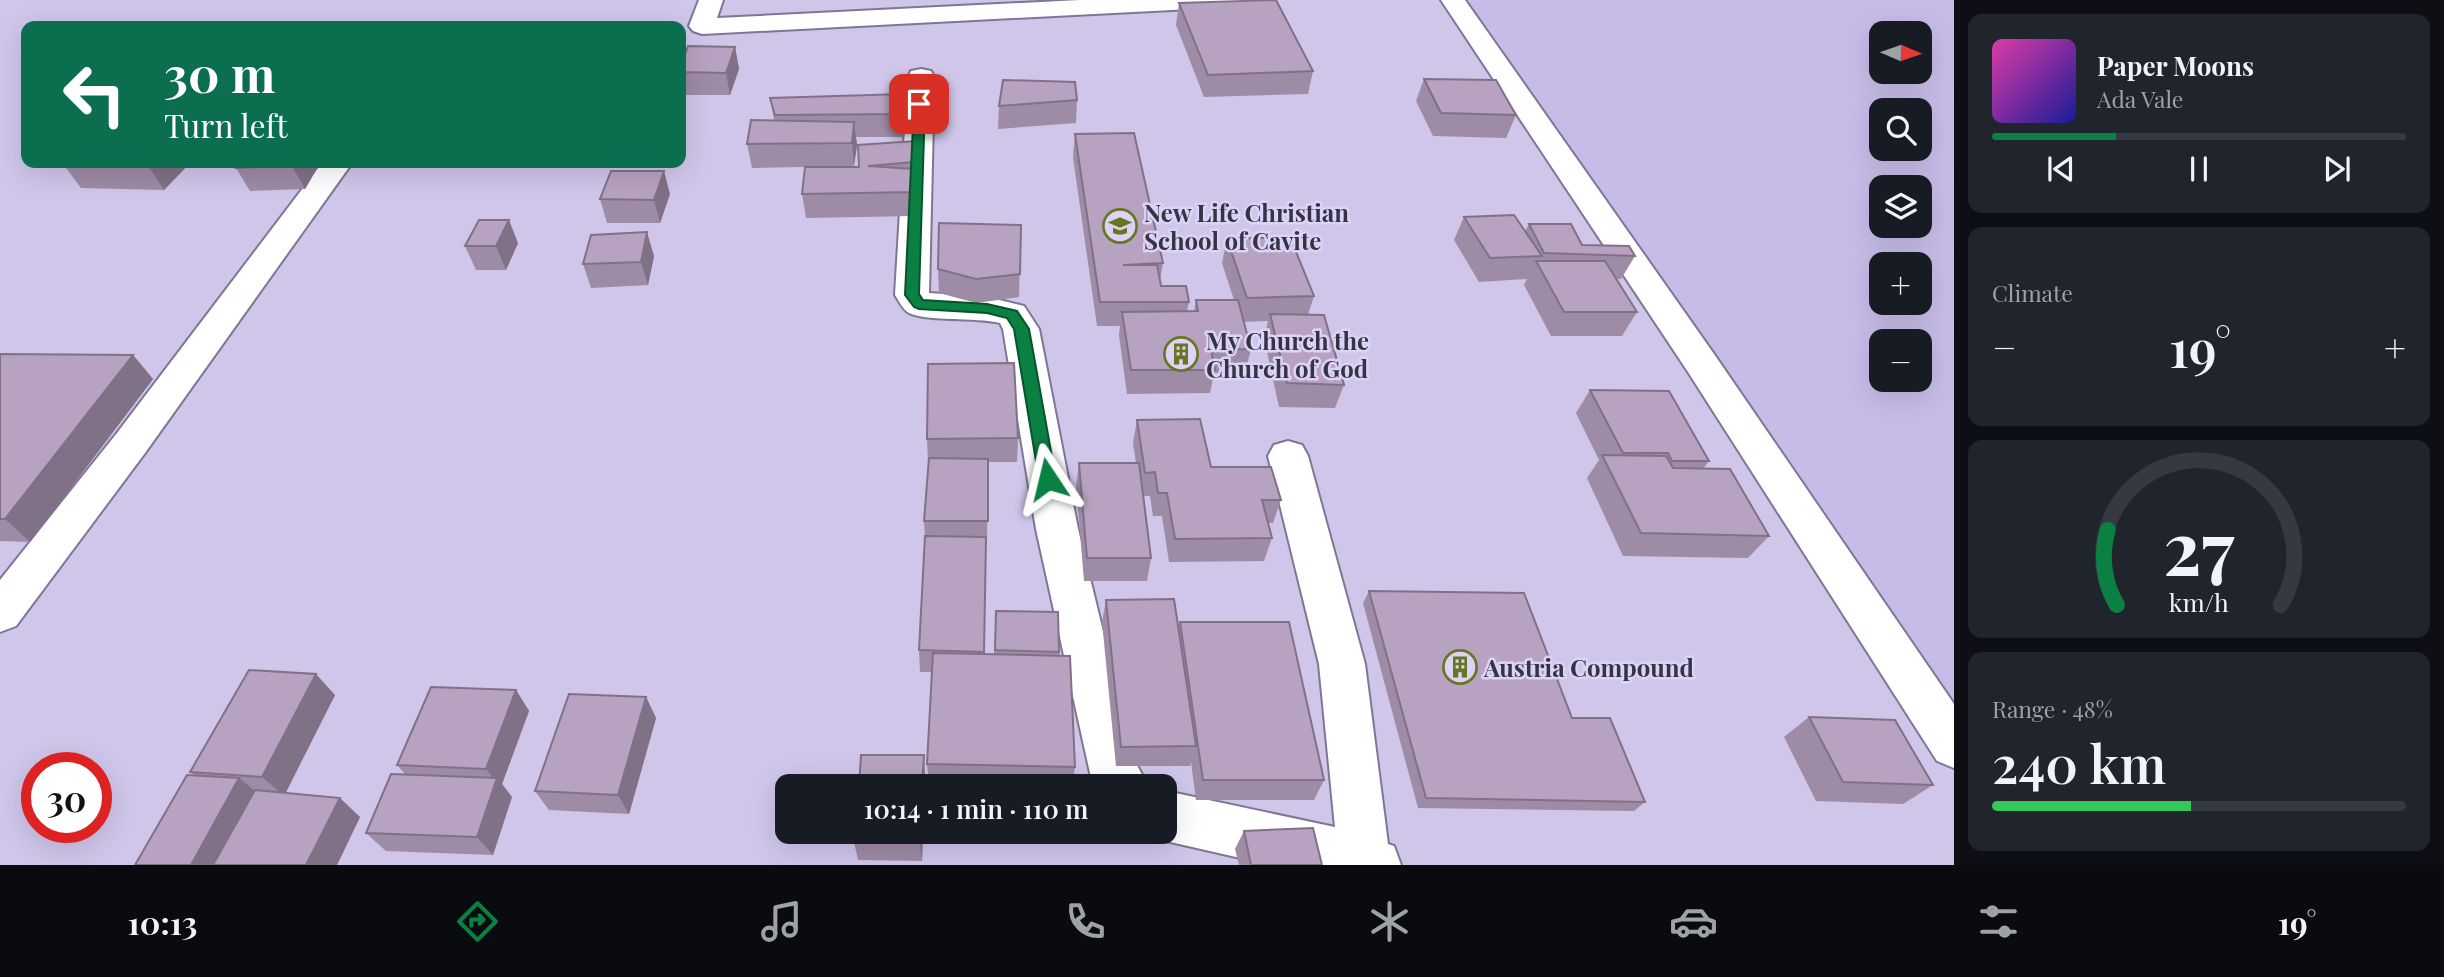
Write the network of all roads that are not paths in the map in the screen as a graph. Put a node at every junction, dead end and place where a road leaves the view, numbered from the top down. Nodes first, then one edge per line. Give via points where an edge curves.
1 (710, 0) edge
2 (1231, 0) edge
3 (1453, 0) edge
4 (1140, 2) edge
5 (1028, 5) edge
6 (916, 8) edge
7 (811, 10) edge
8 (921, 77) dead end
9 (333, 168) edge
10 (1288, 456) dead end
11 (0, 613) edge
12 (1954, 745) edge
13 (1115, 774) edge
14 (1177, 818) edge
15 (1370, 862) edge

1 - 7 street via 702,26
2 - 4 street
3 - 12 street
4 - 5 street
5 - 6 street
6 - 7 street
8 - 13 street via 912,295 919,304 1012,314 1021,329 1056,529
9 - 11 street
10 - 15 street via 1342,664
14 - 15 street

